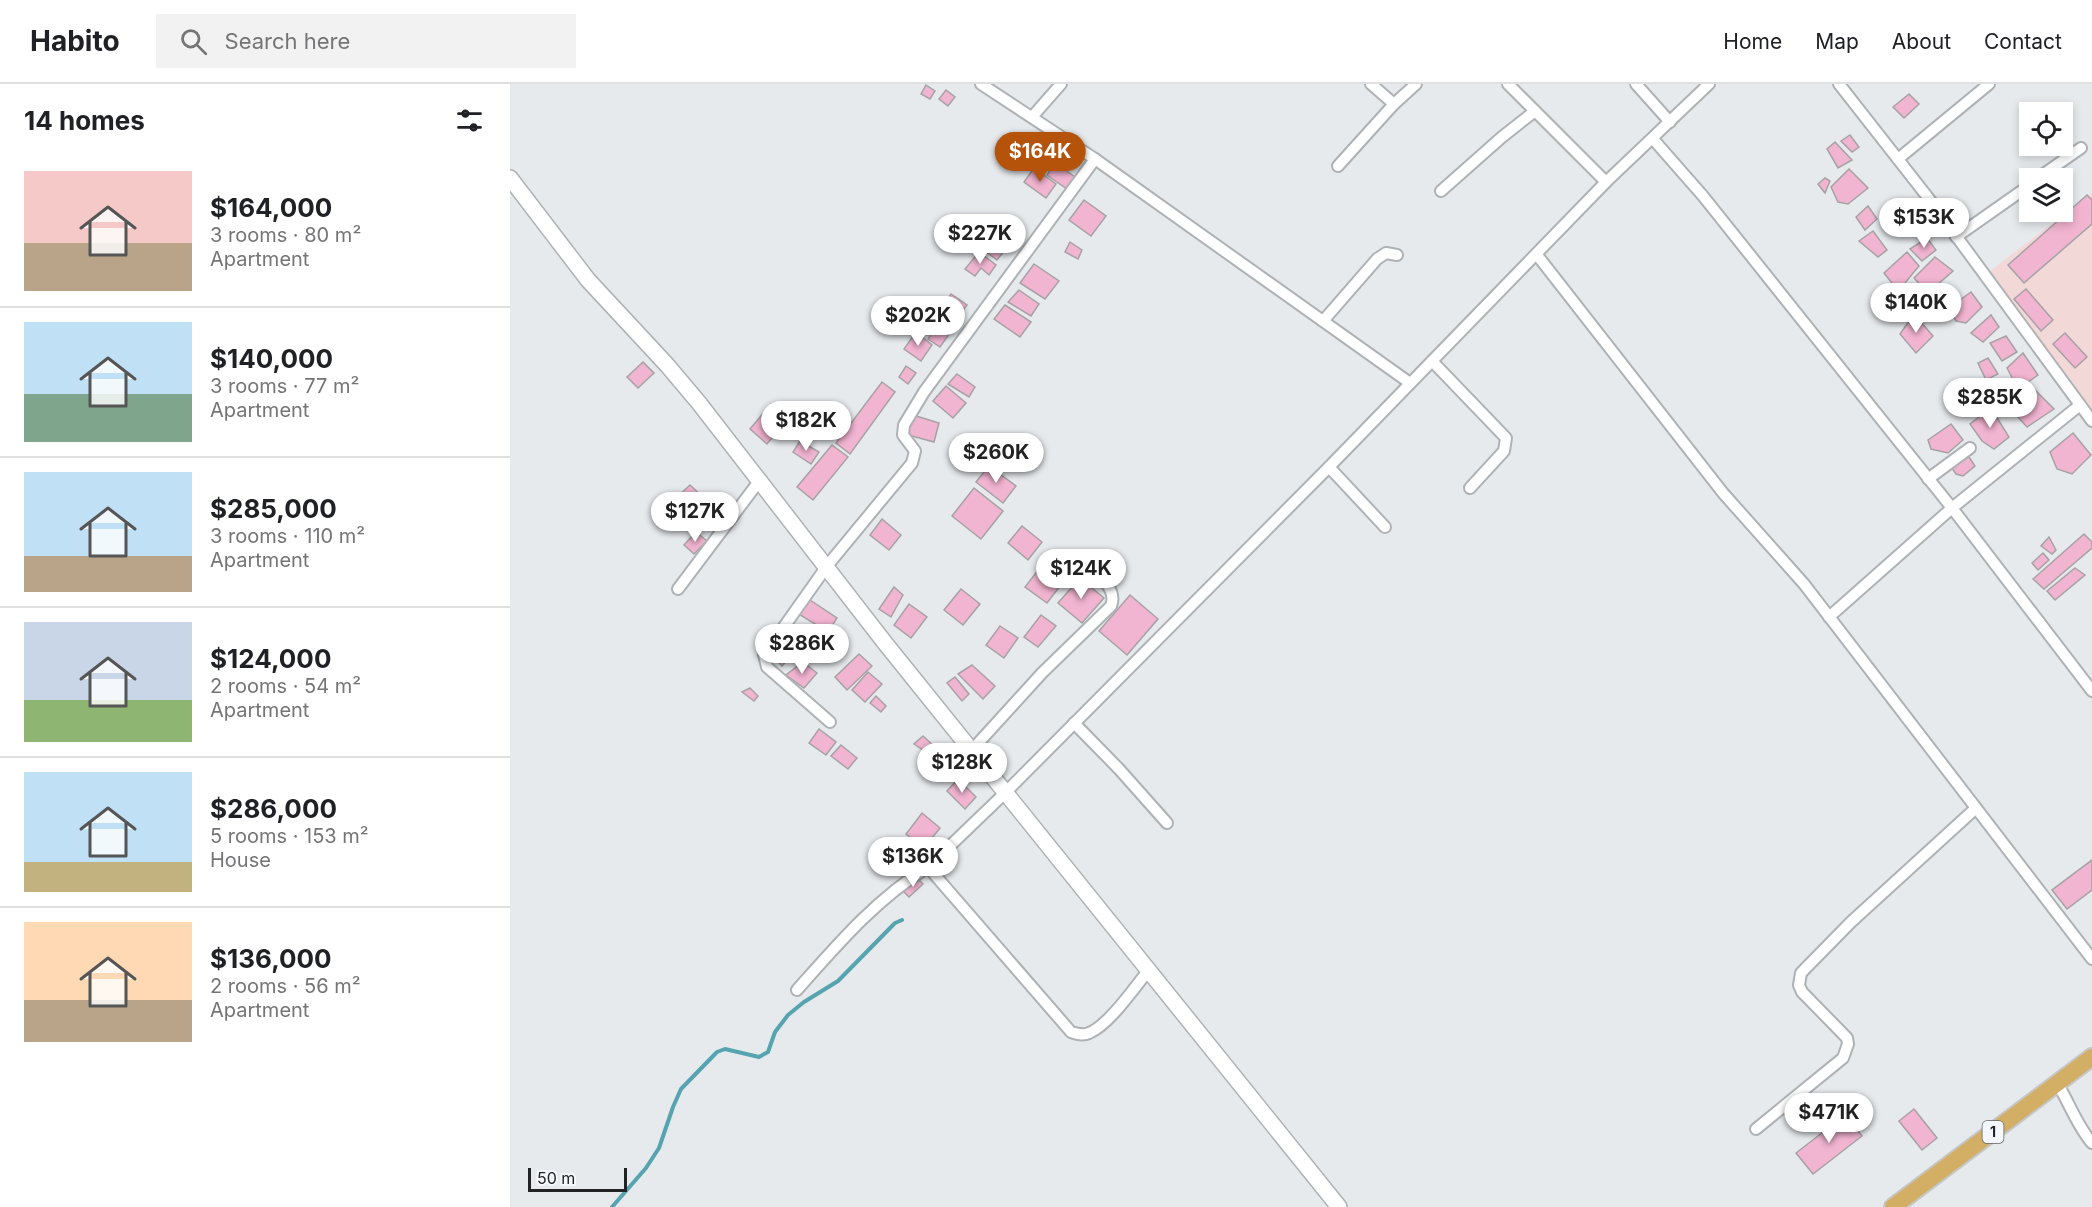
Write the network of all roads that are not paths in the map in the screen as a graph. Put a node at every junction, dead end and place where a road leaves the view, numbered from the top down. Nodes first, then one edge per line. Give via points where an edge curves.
1 (981, 84) edge
2 (1061, 84) edge
3 (1371, 84) edge
4 (1416, 84) edge
5 (1508, 84) edge
6 (1636, 84) edge
7 (1709, 84) edge
8 (1839, 84) edge
9 (1989, 84) edge
10 (1394, 104) junction
11 (1535, 111) junction
12 (1032, 117) junction
13 (1670, 122) junction
14 (1653, 139) junction
15 (2081, 148) dead end
16 (1095, 159) junction
17 (1899, 159) junction
18 (1338, 166) dead end
19 (2052, 168) edge
20 (510, 178) edge
21 (1606, 182) junction
22 (1441, 191) dead end
23 (2019, 193) edge
24 (1956, 237) junction
25 (1397, 255) dead end
26 (1537, 255) junction
27 (1323, 321) junction
28 (1432, 361) junction
29 (1410, 383) junction
30 (2080, 405) junction
31 (2092, 421) edge
32 (1970, 448) dead end
33 (1329, 467) junction
34 (1928, 479) junction
35 (760, 480) junction
36 (1470, 488) dead end
37 (1952, 508) junction
38 (1385, 527) dead end
39 (827, 566) junction
40 (1100, 575) dead end
41 (678, 589) dead end
42 (1829, 617) junction
43 (2092, 691) edge
44 (830, 722) dead end
45 (1074, 723) junction
46 (971, 751) junction
47 (1005, 793) junction
48 (1976, 808) junction
49 (1167, 823) dead end
50 (928, 867) junction
51 (2092, 959) edge
52 (1148, 970) junction
53 (797, 990) dead end
54 (2092, 1057) edge
55 (2057, 1083) junction
56 (1756, 1129) dead end
57 (2092, 1143) edge
58 (1339, 1207) edge
59 (1893, 1207) edge

1 - 12 street
2 - 12 street
3 - 10 street
4 - 10 street
5 - 11 street
6 - 13 street
7 - 13 street
8 - 17 street
9 - 17 street
10 - 18 street
11 - 21 street
11 - 22 street
12 - 16 street
13 - 14 street
14 - 21 street
14 - 34 street via 1703,196
15 - 19 street
16 - 27 street
16 - 39 street via 924,392 904,425 903,435 915,451 912,463
17 - 24 street
20 - 35 street via 574,263 667,364
21 - 26 street
23 - 24 street
24 - 30 street
25 - 27 street via 1386,253 1377,259
26 - 28 street
26 - 42 street via 1723,493
27 - 29 street
28 - 29 street
28 - 36 street via 1506,438 1504,451
29 - 33 street
30 - 31 street
30 - 37 street
32 - 34 street
33 - 38 street
33 - 45 street
34 - 37 street
35 - 39 street
35 - 41 street
37 - 42 street
37 - 43 street
39 - 44 street via 764,659 767,667
39 - 46 street
40 - 46 street via 1112,592 1111,606 1042,673
42 - 48 street
45 - 47 street
45 - 49 street
46 - 47 street
47 - 50 street
47 - 52 street
48 - 51 street
48 - 56 street via 1801,973 1802,992 1847,1038 1847,1052
50 - 52 street via 1071,1032 1082,1035 1097,1029
50 - 53 street via 892,891
52 - 58 street
54 - 55 main road, 1
55 - 57 street
55 - 59 main road, 1

